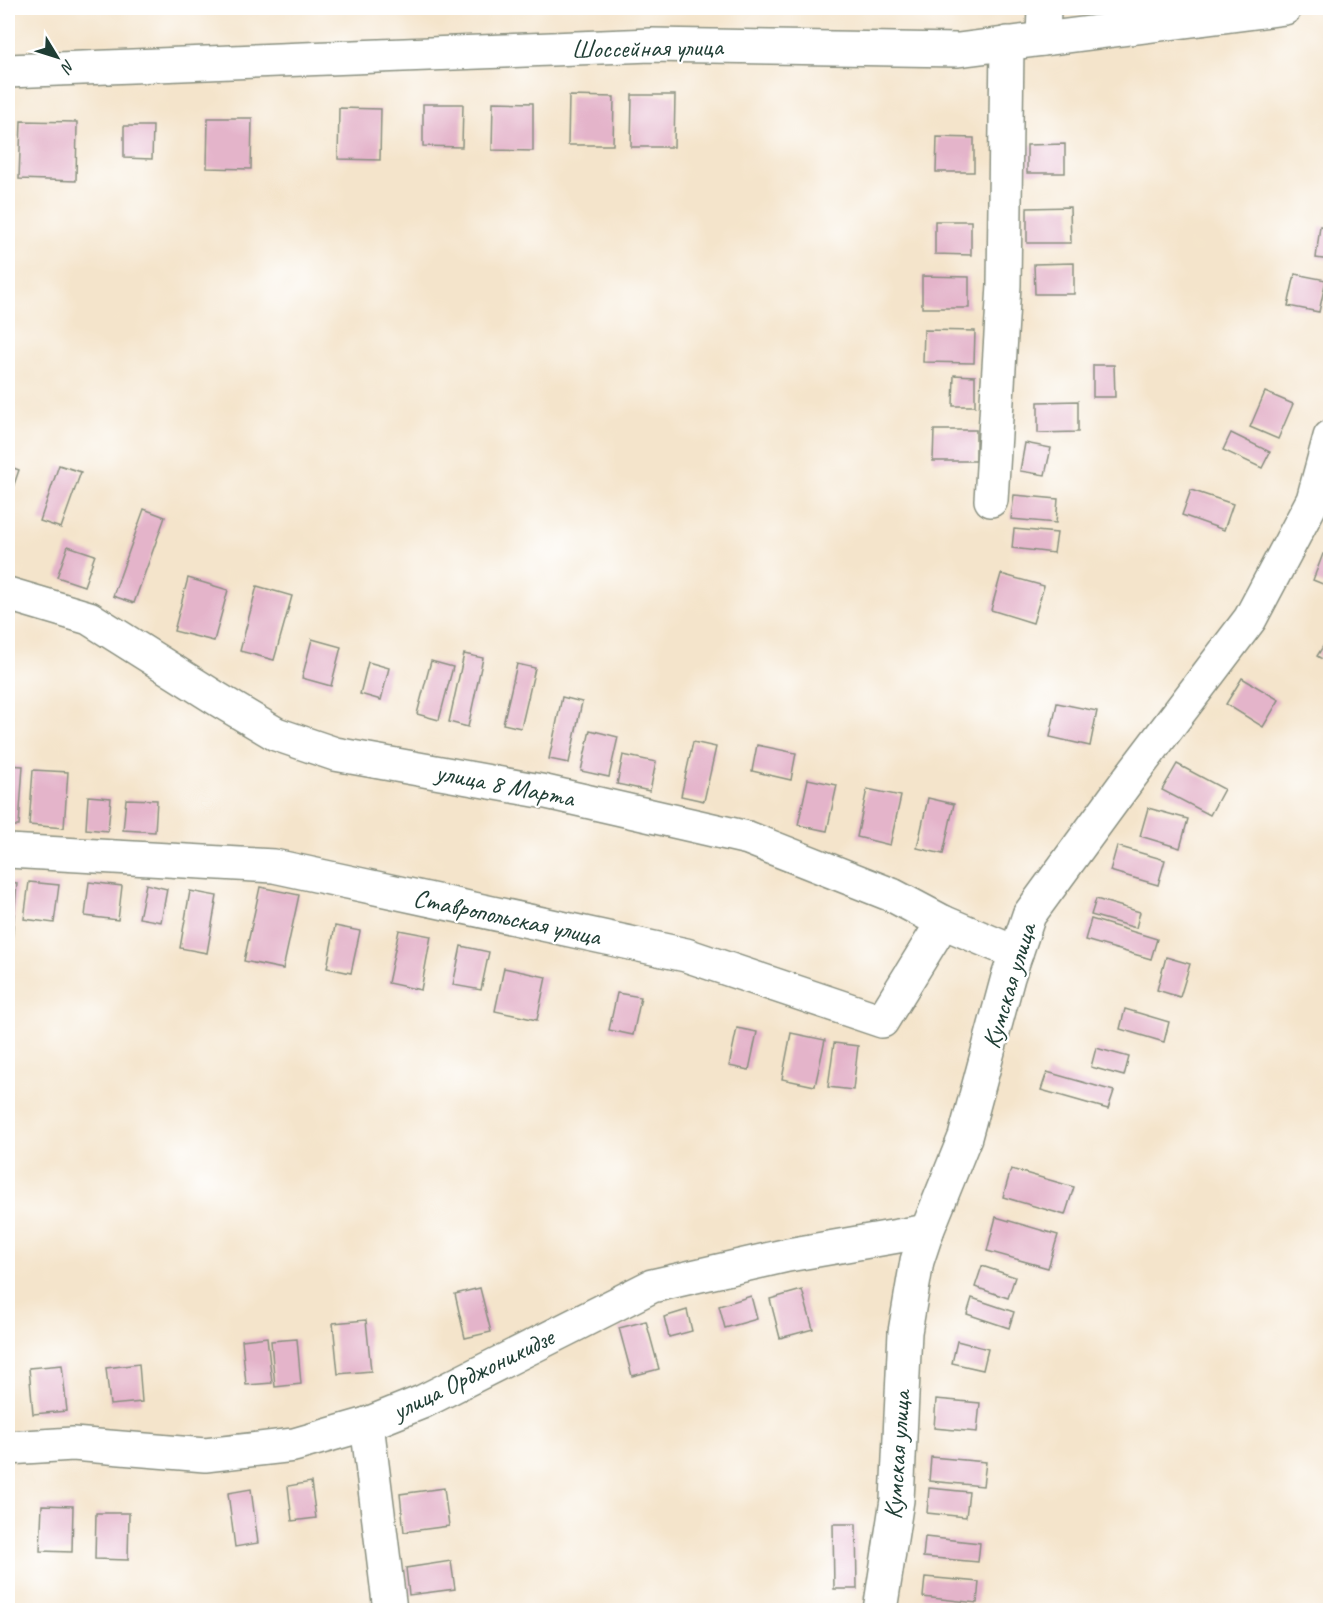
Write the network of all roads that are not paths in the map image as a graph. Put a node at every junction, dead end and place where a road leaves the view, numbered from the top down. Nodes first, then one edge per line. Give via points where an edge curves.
1 (1285, 8) edge
2 (1044, 23) edge
3 (1007, 43) junction
4 (8, 71) edge
5 (1330, 437) edge
6 (991, 500) dead end
7 (8, 594) edge
8 (8, 851) edge
9 (943, 922) junction
10 (1016, 953) junction
11 (927, 1231) junction
12 (367, 1424) junction
13 (8, 1448) edge
14 (390, 1611) edge
15 (880, 1611) edge

1 - 2 street, Шоссейная улица
2 - 3 street, Шоссейная улица
3 - 4 street, Шоссейная улица via 958,50 651,45
3 - 6 street via 1004,285
5 - 10 street, Кумская улица via 1312,500 1250,619 1029,915
7 - 9 street, улица 8 Марта via 89,618 276,734 335,754 546,792 748,838 892,895
8 - 9 street, Ставропольская улица via 274,866 686,955 882,1021
9 - 10 street, улица 8 Марта
10 - 11 street, Кумская улица via 965,1137
11 - 12 street, улица Орджоникидзе via 788,1255 652,1286 422,1402
11 - 15 street, Кумская улица via 917,1261 905,1332 897,1500
12 - 13 street, улица Орджоникидзе via 294,1444 205,1455 73,1444
12 - 14 street

